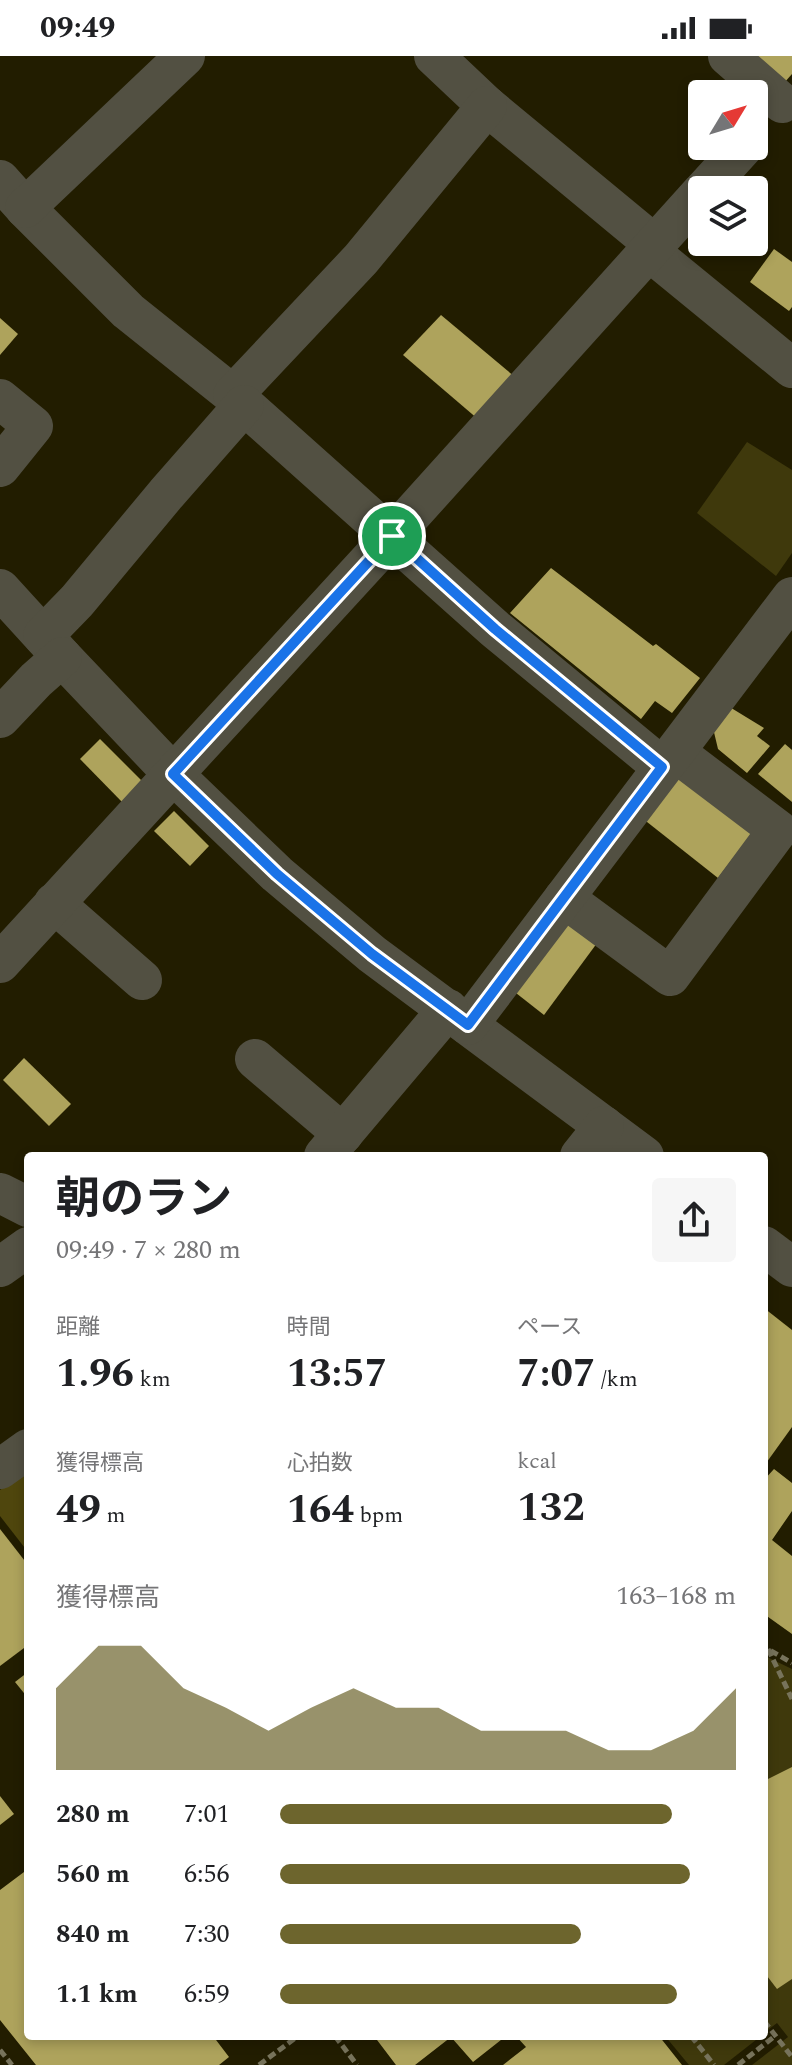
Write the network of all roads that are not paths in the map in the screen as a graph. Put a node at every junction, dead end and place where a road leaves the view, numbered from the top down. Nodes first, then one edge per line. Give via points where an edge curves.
1 (185, 56) edge
2 (434, 56) edge
3 (728, 56) edge
4 (787, 98) edge
5 (487, 106) junction
6 (768, 119) edge
7 (731, 160) edge
8 (717, 176) edge
9 (12, 194) edge
10 (688, 208) edge
11 (652, 248) junction
12 (788, 357) edge
13 (0, 399) edge
14 (238, 400) junction
15 (0, 467) edge
16 (392, 536) junction
17 (0, 589) edge
18 (792, 597) edge
19 (52, 646) junction
20 (0, 718) edge
21 (668, 759) junction
22 (173, 774) junction
23 (564, 898) junction
24 (54, 903) junction
25 (0, 963) edge
26 (142, 980) dead end
27 (458, 1017) junction
28 (255, 1059) dead end
29 (592, 1141) edge
30 (334, 1145) edge
31 (630, 1152) edge
32 (0, 1193) edge
33 (24, 1205) edge
34 (768, 1249) edge
35 (24, 1250) edge
36 (0, 1267) edge
37 (792, 1267) edge
38 (24, 1452) edge
39 (0, 1469) edge

1 - 9 street
2 - 5 street
3 - 4 street
4 - 6 street
5 - 11 street
5 - 14 street
7 - 8 street
9 - 14 street via 128,311
10 - 11 street
11 - 12 street
11 - 16 street
13 - 15 street via 33,426
14 - 16 street
14 - 19 street via 77,601
16 - 21 street via 495,629
16 - 22 street
17 - 19 street
18 - 21 street
19 - 20 street via 36,680
19 - 22 street
21 - 23 street
21 - 23 street via 778,830 670,976
22 - 24 street
22 - 27 street via 277,874
23 - 27 street
24 - 25 street
24 - 26 street
27 - 29 street
27 - 30 street
28 - 30 street
29 - 31 street
32 - 33 street
34 - 37 street
35 - 36 street
38 - 39 street

